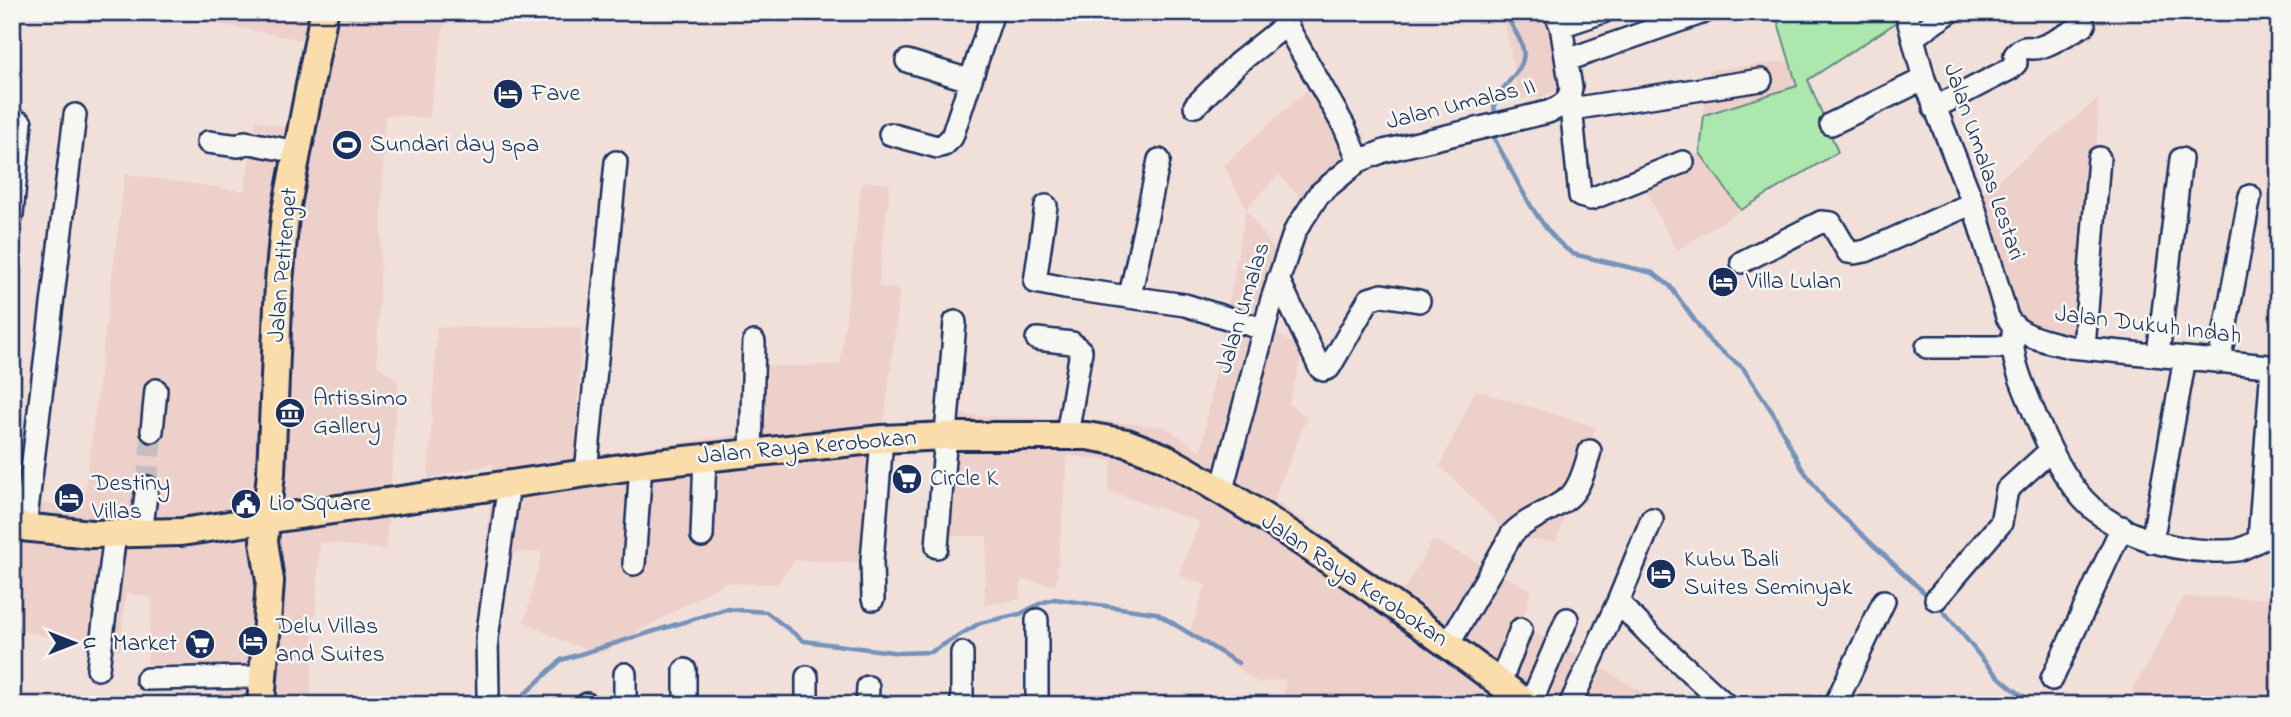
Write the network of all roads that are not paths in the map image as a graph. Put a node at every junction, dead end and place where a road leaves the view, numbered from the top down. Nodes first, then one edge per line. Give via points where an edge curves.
1 (324, 12) edge
2 (993, 12) edge
3 (1603, 12) edge
4 (1704, 12) edge
5 (1906, 12) edge
6 (1950, 12) edge
7 (1283, 19) edge
8 (1558, 19) edge
9 (2084, 25) dead end
10 (1913, 37) junction
11 (1567, 60) junction
12 (907, 61) dead end
13 (1924, 79) junction
14 (969, 80) junction
15 (1761, 80) dead end
16 (1571, 103) junction
17 (1195, 106) dead end
18 (1934, 108) junction
19 (75, 115) dead end
20 (21, 123) dead end
21 (1831, 124) dead end
22 (890, 134) dead end
23 (208, 142) dead end
24 (297, 152) junction
25 (2099, 158) dead end
26 (2181, 159) dead end
27 (1159, 160) dead end
28 (1359, 161) junction
29 (615, 162) dead end
30 (1683, 162) dead end
31 (2250, 196) dead end
32 (1973, 203) junction
33 (1046, 206) dead end
34 (12, 214) edge
35 (1742, 262) dead end
36 (1278, 279) junction
37 (1130, 296) junction
38 (1419, 301) dead end
39 (955, 322) dead end
40 (1263, 329) junction
41 (2013, 337) junction
42 (1037, 339) dead end
43 (754, 342) dead end
44 (1927, 347) dead end
45 (2084, 348) junction
46 (2158, 355) junction
47 (2185, 358) junction
48 (2219, 362) junction
49 (2275, 366) edge
50 (156, 390) dead end
51 (152, 430) tunnel mouth
52 (1067, 435) junction
53 (947, 436) junction
54 (882, 439) junction
55 (2051, 450) junction
56 (1590, 451) dead end
57 (751, 453) junction
58 (705, 457) junction
59 (641, 466) junction
60 (271, 472) junction
61 (586, 472) junction
62 (509, 484) junction
63 (147, 487) tunnel mouth
64 (1221, 493) junction
65 (303, 515) junction
66 (1653, 519) dead end
67 (266, 521) junction
68 (18, 527) edge
69 (2122, 527) junction
70 (2279, 528) edge
71 (115, 534) junction
72 (141, 534) junction
73 (702, 536) dead end
74 (2259, 540) junction
75 (2152, 542) junction
76 (937, 547) dead end
77 (266, 562) junction
78 (634, 564) dead end
79 (873, 599) dead end
80 (1936, 599) dead end
81 (1884, 601) dead end
82 (1618, 603) junction
83 (1567, 619) dead end
84 (1037, 620) dead end
85 (1521, 629) dead end
86 (1448, 645) junction
87 (962, 653) dead end
88 (98, 669) dead end
89 (685, 670) dead end
90 (625, 674) dead end
91 (253, 677) junction
92 (807, 677) dead end
93 (147, 679) dead end
94 (2052, 679) dead end
95 (1500, 683) junction
96 (488, 693) dead end
97 (250, 705) edge
98 (261, 705) edge
99 (625, 705) edge
100 (685, 705) edge
101 (807, 705) edge
102 (962, 705) edge
103 (1037, 705) edge
104 (1530, 705) edge
105 (1570, 705) edge
106 (1726, 705) edge
107 (1835, 705) edge

1 - 24 main road, Jalan Petitenget
2 - 14 street
3 - 8 street
4 - 11 street
5 - 10 street, Jalan Umalas Lestari
6 - 10 street
7 - 17 street
7 - 28 street
8 - 11 street, Jalan Umalas II
9 - 18 street via 2040,47 2018,51 2010,69
10 - 13 street, Jalan Umalas Lestari
11 - 16 street, Jalan Umalas II
12 - 14 street
13 - 18 street, Jalan Umalas Lestari
13 - 21 street
14 - 22 street via 944,145
15 - 16 street
16 - 28 street, Jalan Umalas II
16 - 30 street via 1580,196 1585,199
18 - 32 street, Jalan Umalas Lestari
19 - 68 street
20 - 34 street
23 - 24 street via 239,146 245,142
24 - 60 main road, Jalan Petitenget via 279,282
25 - 45 street
26 - 46 street
27 - 37 street
28 - 36 street, Jalan Umalas via 1310,207 1295,231
29 - 61 street
31 - 48 street
32 - 35 street via 1866,251 1848,252 1831,223 1821,222
32 - 41 street, Jalan Umalas Lestari
33 - 37 street via 1035,282
36 - 38 street via 1324,370 1369,299 1382,295
36 - 40 street, Jalan Umalas
37 - 40 street via 1185,305
39 - 53 street
40 - 64 street, Jalan Umalas
41 - 44 street
41 - 45 street, Jalan Dukuh Indah
41 - 55 street, Jalan Umalas Lestari via 2025,390
42 - 52 street via 1072,343 1081,351
43 - 57 street
45 - 46 street, Jalan Dukuh Indah
46 - 47 street, Jalan Dukuh Indah
47 - 48 street, Jalan Dukuh Indah
47 - 75 street
48 - 49 street, Jalan Dukuh Indah
49 - 74 street
50 - 51 street
52 - 53 main road, Jalan Raya Kerobokan
52 - 64 main road, Jalan Raya Kerobokan via 1143,448
53 - 54 main road, Jalan Raya Kerobokan
53 - 76 street
54 - 57 main road, Jalan Raya Kerobokan
54 - 79 street
55 - 69 street, Jalan Umalas Lestari via 2084,500
55 - 80 street via 2007,490 2001,523
56 - 86 street via 1573,493 1512,534
57 - 58 main road, Jalan Raya Kerobokan
58 - 59 main road, Jalan Raya Kerobokan
58 - 73 street
59 - 61 main road, Jalan Raya Kerobokan
59 - 78 street
60 - 65 main road via 277,503
60 - 67 main road, Jalan Petitenget
61 - 62 main road, Jalan Raya Kerobokan
62 - 65 main road, Jalan Raya Kerobokan
62 - 96 street via 487,638
63 - 72 street
64 - 86 main road, Jalan Raya Kerobokan via 1298,540
65 - 67 main road, Jalan Raya Kerobokan
66 - 82 street
67 - 72 main road, Jalan Raya Kerobokan
67 - 77 main road, Jalan Petitenget
68 - 71 main road, Jalan Raya Kerobokan
69 - 75 street, Jalan Umalas Lestari
69 - 94 street
70 - 74 street, Jalan Umalas Lestari
71 - 72 main road, Jalan Raya Kerobokan
71 - 88 street
74 - 75 street, Jalan Umalas Lestari via 2239,550 2218,551
77 - 91 main road via 259,580
77 - 98 main road via 270,581
81 - 107 street
82 - 105 street
82 - 106 street
83 - 104 street
84 - 103 street
85 - 95 street
86 - 95 main road, Jalan Raya Kerobokan
87 - 102 street
89 - 100 street
90 - 99 street
91 - 93 street
91 - 97 main road
92 - 101 street
95 - 104 main road, Jalan Raya Kerobokan

